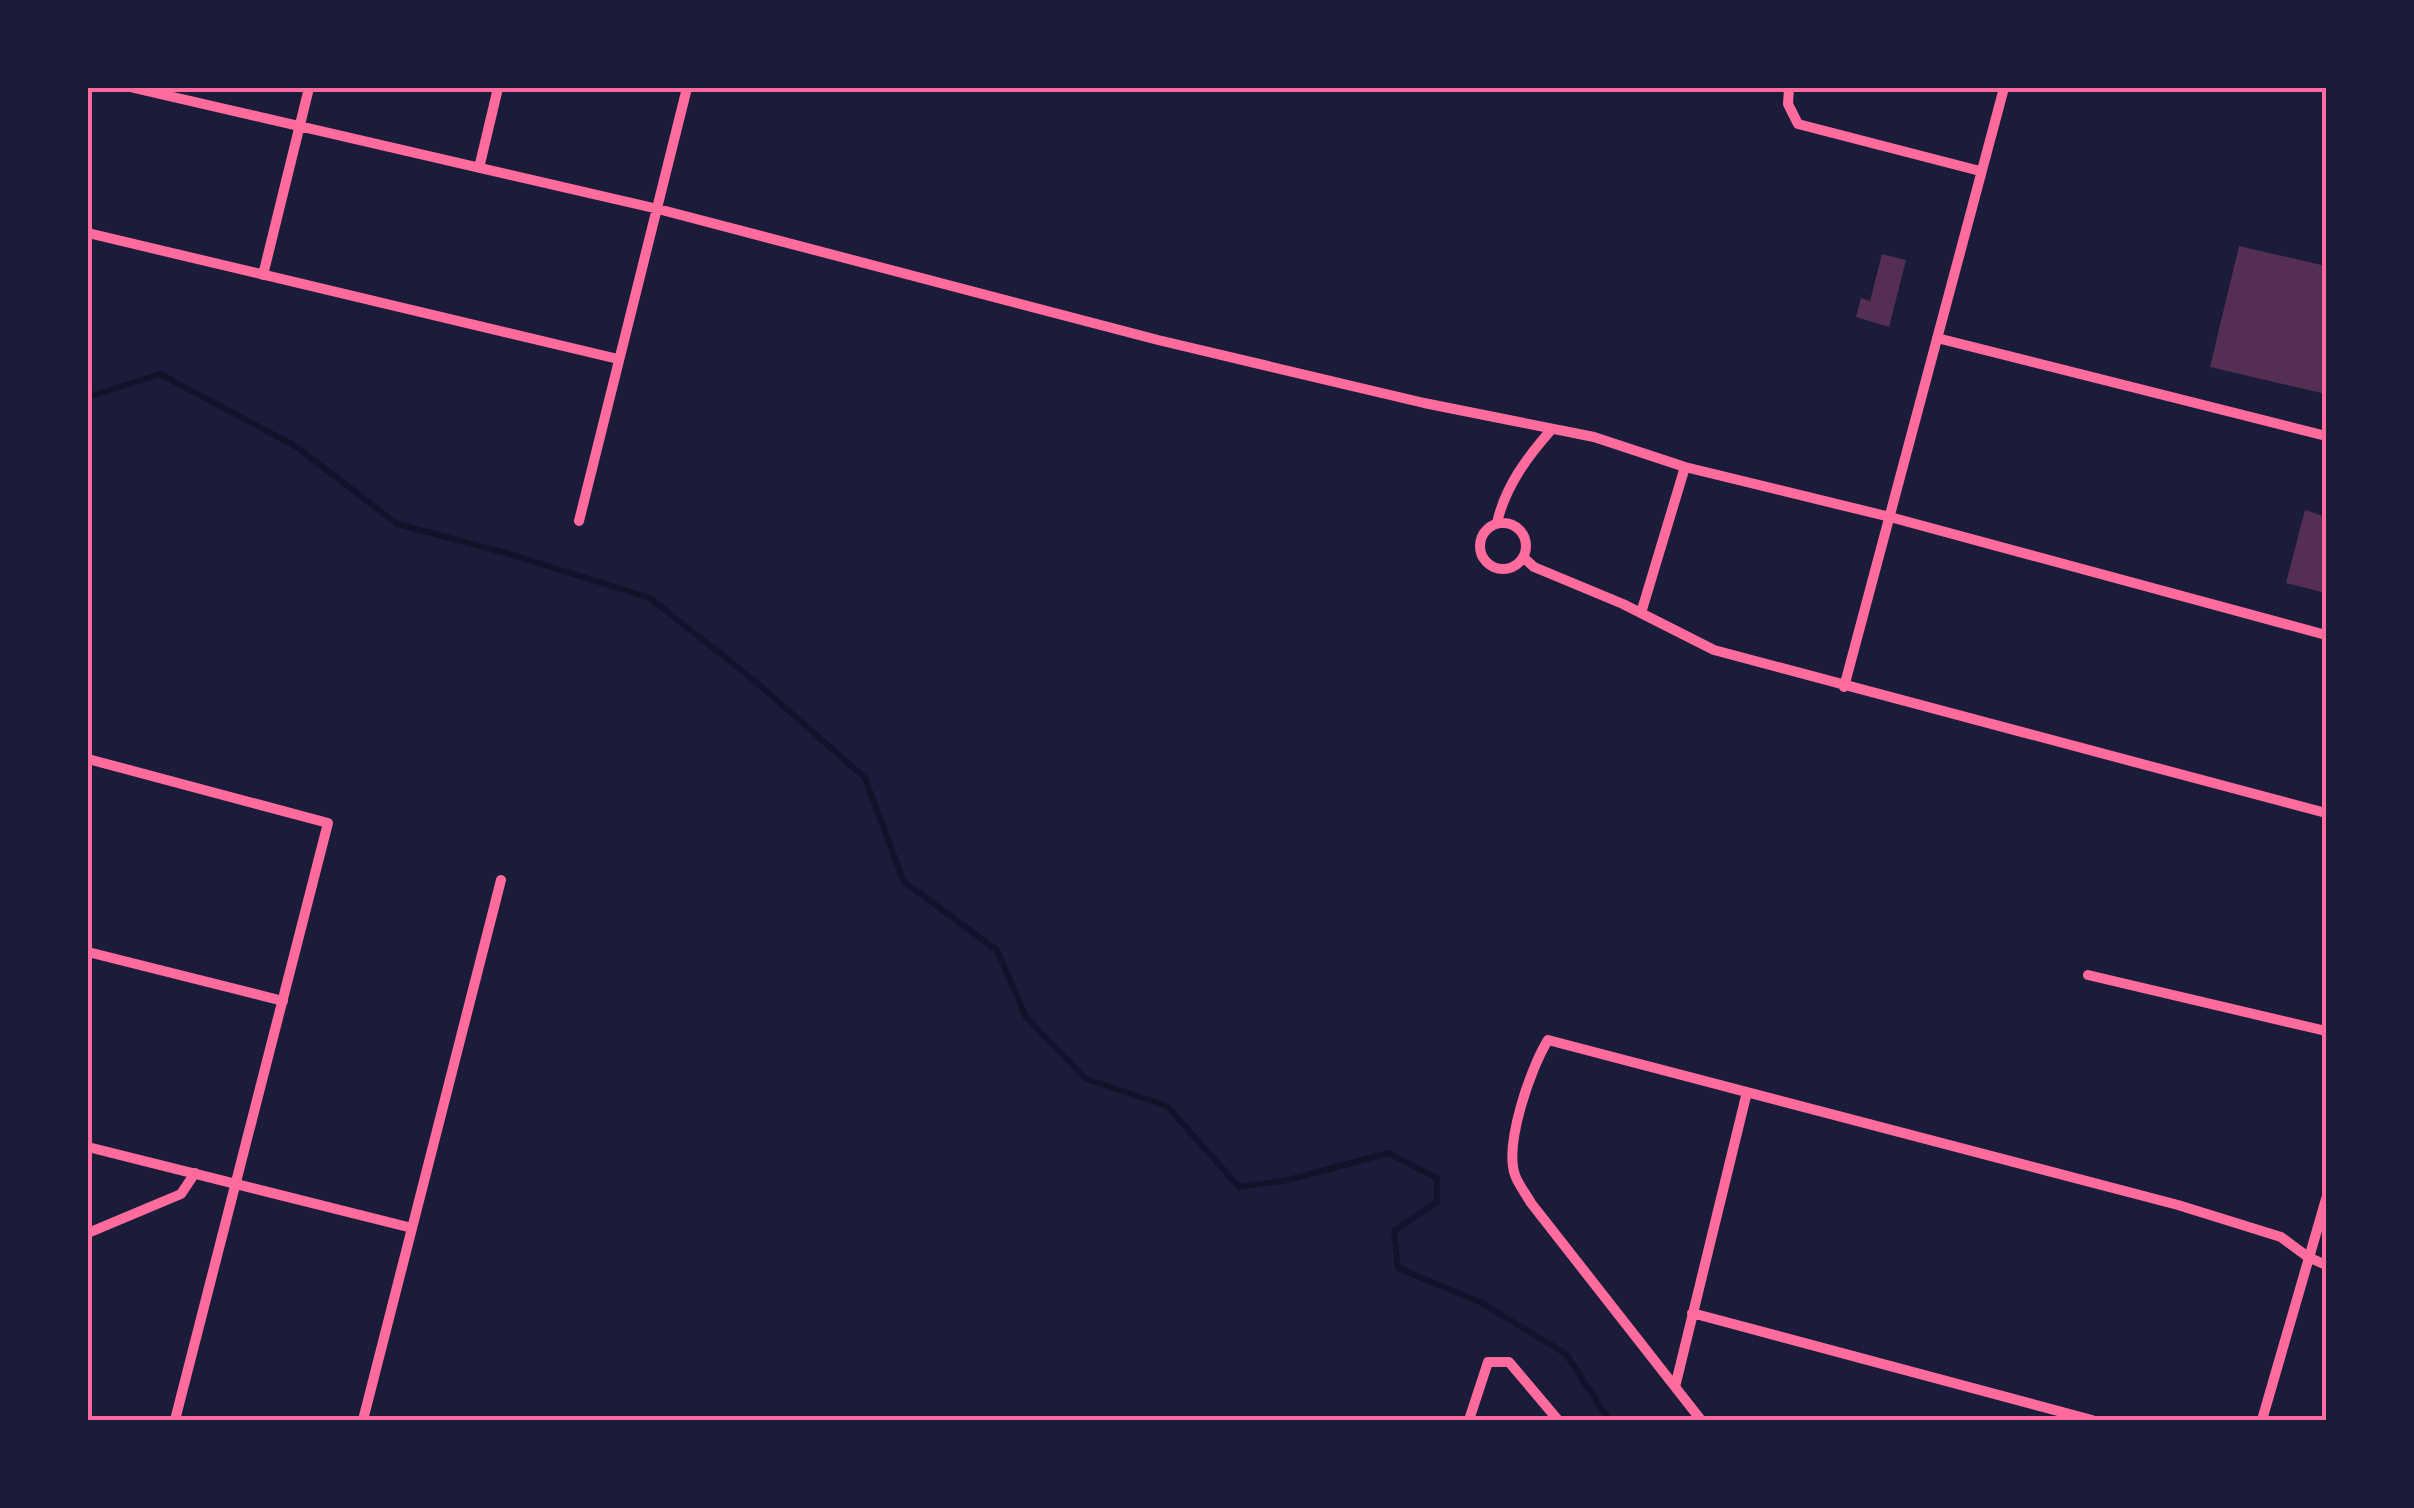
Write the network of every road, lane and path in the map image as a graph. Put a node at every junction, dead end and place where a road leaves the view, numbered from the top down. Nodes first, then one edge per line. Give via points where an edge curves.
1 (134, 88) edge
2 (309, 88) edge
3 (498, 88) edge
4 (687, 88) edge
5 (1789, 88) edge
6 (2004, 88) edge
7 (300, 127) junction
8 (478, 168) junction
9 (1980, 171) junction
10 (658, 209) junction
11 (88, 233) edge
12 (263, 274) junction
13 (1937, 338) junction
14 (618, 359) junction
15 (1552, 429) junction
16 (2326, 436) edge
17 (1685, 467) junction
18 (1890, 517) junction
19 (579, 521) dead end
20 (1498, 523) junction
21 (1524, 558) junction
22 (1641, 613) junction
23 (2326, 635) edge
24 (1844, 687) junction
25 (88, 759) edge
26 (2326, 812) edge
27 (501, 880) dead end
28 (88, 952) edge
29 (2088, 975) dead end
30 (283, 1000) junction
31 (2326, 1031) edge
32 (1747, 1092) junction
33 (88, 1147) edge
34 (195, 1173) junction
35 (236, 1184) junction
36 (2326, 1199) edge
37 (412, 1228) junction
38 (88, 1233) edge
39 (2308, 1257) junction
40 (2326, 1265) edge
41 (1692, 1313) junction
42 (1675, 1387) junction
43 (175, 1420) edge
44 (364, 1420) edge
45 (1469, 1420) edge
46 (1558, 1420) edge
47 (1702, 1420) edge
48 (2092, 1420) edge
49 (2262, 1420) edge

1 - 7 street
2 - 7 street
3 - 8 street
4 - 10 street
5 - 9 street via 1798,124
6 - 9 street
7 - 8 street
7 - 12 street
8 - 10 street
9 - 13 street
10 - 14 street
10 - 15 street via 1158,340
11 - 12 street
12 - 14 street
13 - 16 street
13 - 18 street
14 - 19 street
15 - 17 street
15 - 20 street via 1503,497
17 - 18 street
17 - 22 street
18 - 23 street
18 - 24 street
20 - 21 street via 1520,529 1527,543
20 - 21 street via 1481,538 1484,560 1504,569
21 - 22 street
22 - 24 street via 1714,650
24 - 26 street
25 - 30 street via 328,823
27 - 37 street
28 - 30 street
29 - 31 street
30 - 35 street
32 - 39 street via 2178,1205 2281,1237
32 - 41 street
32 - 42 street via 1548,1040 1535,1061 1512,1147 1514,1174 1531,1202
33 - 34 street
34 - 35 street
34 - 38 street via 182,1194
35 - 37 street
35 - 43 street
36 - 39 street
37 - 44 street
39 - 40 street
39 - 49 street
41 - 42 street
41 - 48 street
42 - 47 street
45 - 46 street via 1488,1362 1509,1362

